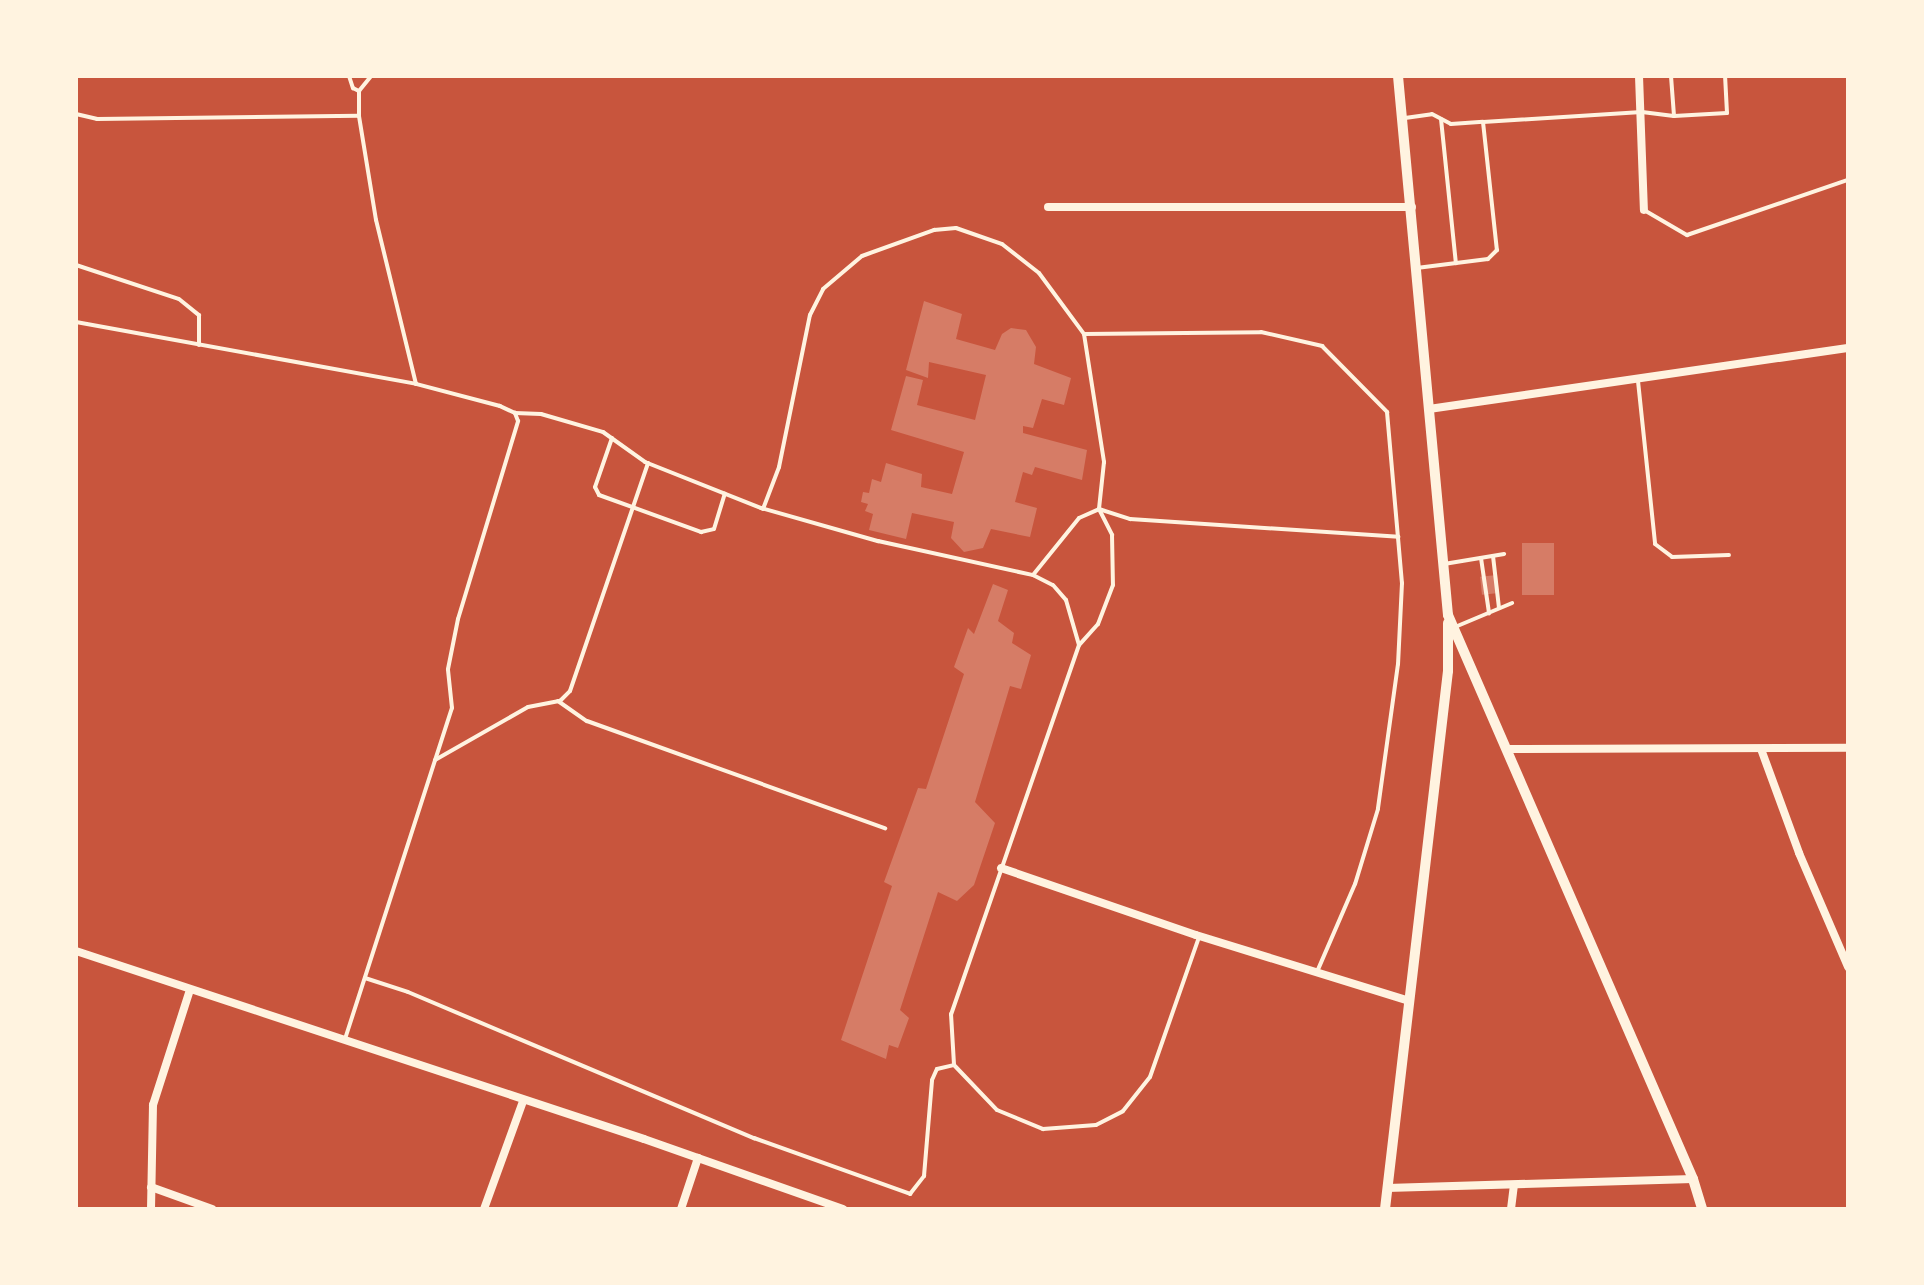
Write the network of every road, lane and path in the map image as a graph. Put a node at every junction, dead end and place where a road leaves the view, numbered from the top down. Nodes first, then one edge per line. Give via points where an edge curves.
1 (349, 76) edge
2 (371, 76) edge
3 (1398, 76) edge
4 (1639, 76) edge
5 (1671, 76) edge
6 (1725, 76) edge
7 (359, 91) junction
8 (1642, 112) junction
9 (76, 114) edge
10 (359, 116) junction
11 (1674, 116) junction
12 (1402, 118) junction
13 (1441, 119) junction
14 (1483, 122) junction
15 (1848, 180) edge
16 (1048, 207) dead end
17 (1412, 207) junction
18 (1644, 210) joint
19 (1456, 263) junction
20 (76, 265) edge
21 (1417, 268) junction
22 (76, 322) edge
23 (1084, 334) junction
24 (199, 345) junction
25 (1848, 348) edge
26 (1638, 378) junction
27 (416, 384) junction
28 (1429, 409) junction
29 (515, 413) junction
30 (612, 438) junction
31 (648, 463) junction
32 (725, 494) junction
33 (633, 508) junction
34 (763, 509) junction
35 (1099, 509) junction
36 (1398, 537) junction
37 (1504, 554) dead end
38 (1729, 555) dead end
39 (1493, 556) junction
40 (1481, 558) junction
41 (1443, 564) junction
42 (1033, 575) junction
43 (1512, 603) dead end
44 (1499, 608) junction
45 (1489, 613) junction
46 (1448, 615) junction
47 (1453, 628) junction
48 (1079, 645) junction
49 (558, 701) junction
50 (1848, 748) edge
51 (1509, 749) junction
52 (1761, 749) junction
53 (435, 760) junction
54 (885, 828) dead end
55 (1001, 868) junction
56 (1199, 936) junction
57 (76, 951) edge
58 (1848, 967) edge
59 (1317, 972) junction
60 (365, 978) junction
61 (190, 990) junction
62 (1409, 1001) junction
63 (344, 1041) junction
64 (954, 1065) junction
65 (523, 1101) junction
66 (698, 1158) junction
67 (1693, 1179) junction
68 (1514, 1185) junction
69 (151, 1187) junction
70 (1387, 1188) junction
71 (151, 1209) edge
72 (212, 1209) edge
73 (484, 1209) edge
74 (681, 1209) edge
75 (843, 1209) edge
76 (1385, 1209) edge
77 (1511, 1209) edge
78 (1702, 1209) edge

1 - 7 lane
2 - 7 lane
3 - 12 street
4 - 8 street
5 - 11 lane
6 - 11 lane via 1727,113
7 - 10 lane
8 - 11 lane
8 - 14 lane
8 - 18 street
9 - 10 lane via 97,119
10 - 27 lane via 376,220
12 - 13 lane via 1432,114
12 - 17 street
13 - 14 lane via 1451,124
13 - 19 lane
14 - 19 lane via 1497,250 1488,259
15 - 18 lane via 1687,235
16 - 17 street
17 - 21 street
19 - 21 lane
20 - 24 lane via 179,299 199,315
21 - 28 street
22 - 24 lane
23 - 34 lane via 1039,273 1002,244 976,232 934,230 862,256 823,289 810,315 779,467
23 - 35 lane via 1104,462
23 - 36 lane via 1261,332 1322,346 1387,412
24 - 27 lane
25 - 26 street
26 - 28 street
26 - 38 lane via 1655,544 1672,557
27 - 29 lane
28 - 41 street
29 - 30 lane via 541,414
29 - 53 lane via 518,421 458,619 448,669 452,708
30 - 31 lane
30 - 33 lane via 595,490
31 - 32 lane
31 - 33 lane
32 - 33 lane via 709,532
32 - 34 lane
33 - 49 lane via 570,691
34 - 42 lane
35 - 36 lane via 1130,519
35 - 42 lane via 1079,518
35 - 48 lane via 1112,535 1113,585 1098,624
36 - 59 lane via 1398,664 1378,809 1355,884
37 - 39 lane
39 - 40 lane
39 - 44 lane
40 - 41 lane
40 - 45 lane
41 - 46 street
42 - 48 lane via 1053,585 1066,600
43 - 44 lane
44 - 45 lane
45 - 47 lane
46 - 47 street
46 - 62 street via 1448,671
47 - 51 street
48 - 55 lane
49 - 53 lane via 528,707
49 - 54 lane via 587,721
50 - 52 street
51 - 52 street
51 - 67 street
52 - 58 street
53 - 60 lane
55 - 56 street
55 - 64 lane via 951,1014
56 - 59 street
56 - 64 lane via 1150,1077 1123,1111 1096,1125 1043,1129 997,1110
57 - 61 street
59 - 62 street
60 - 63 lane
60 - 64 lane via 754,1138 910,1194 924,1176 932,1080 937,1069
61 - 63 street
61 - 69 street via 153,1105
62 - 70 street
63 - 65 street
65 - 66 street
65 - 73 street
66 - 74 street
66 - 75 street
67 - 68 street
67 - 78 street
68 - 70 street
68 - 77 street
69 - 71 street
69 - 72 street
70 - 76 street

